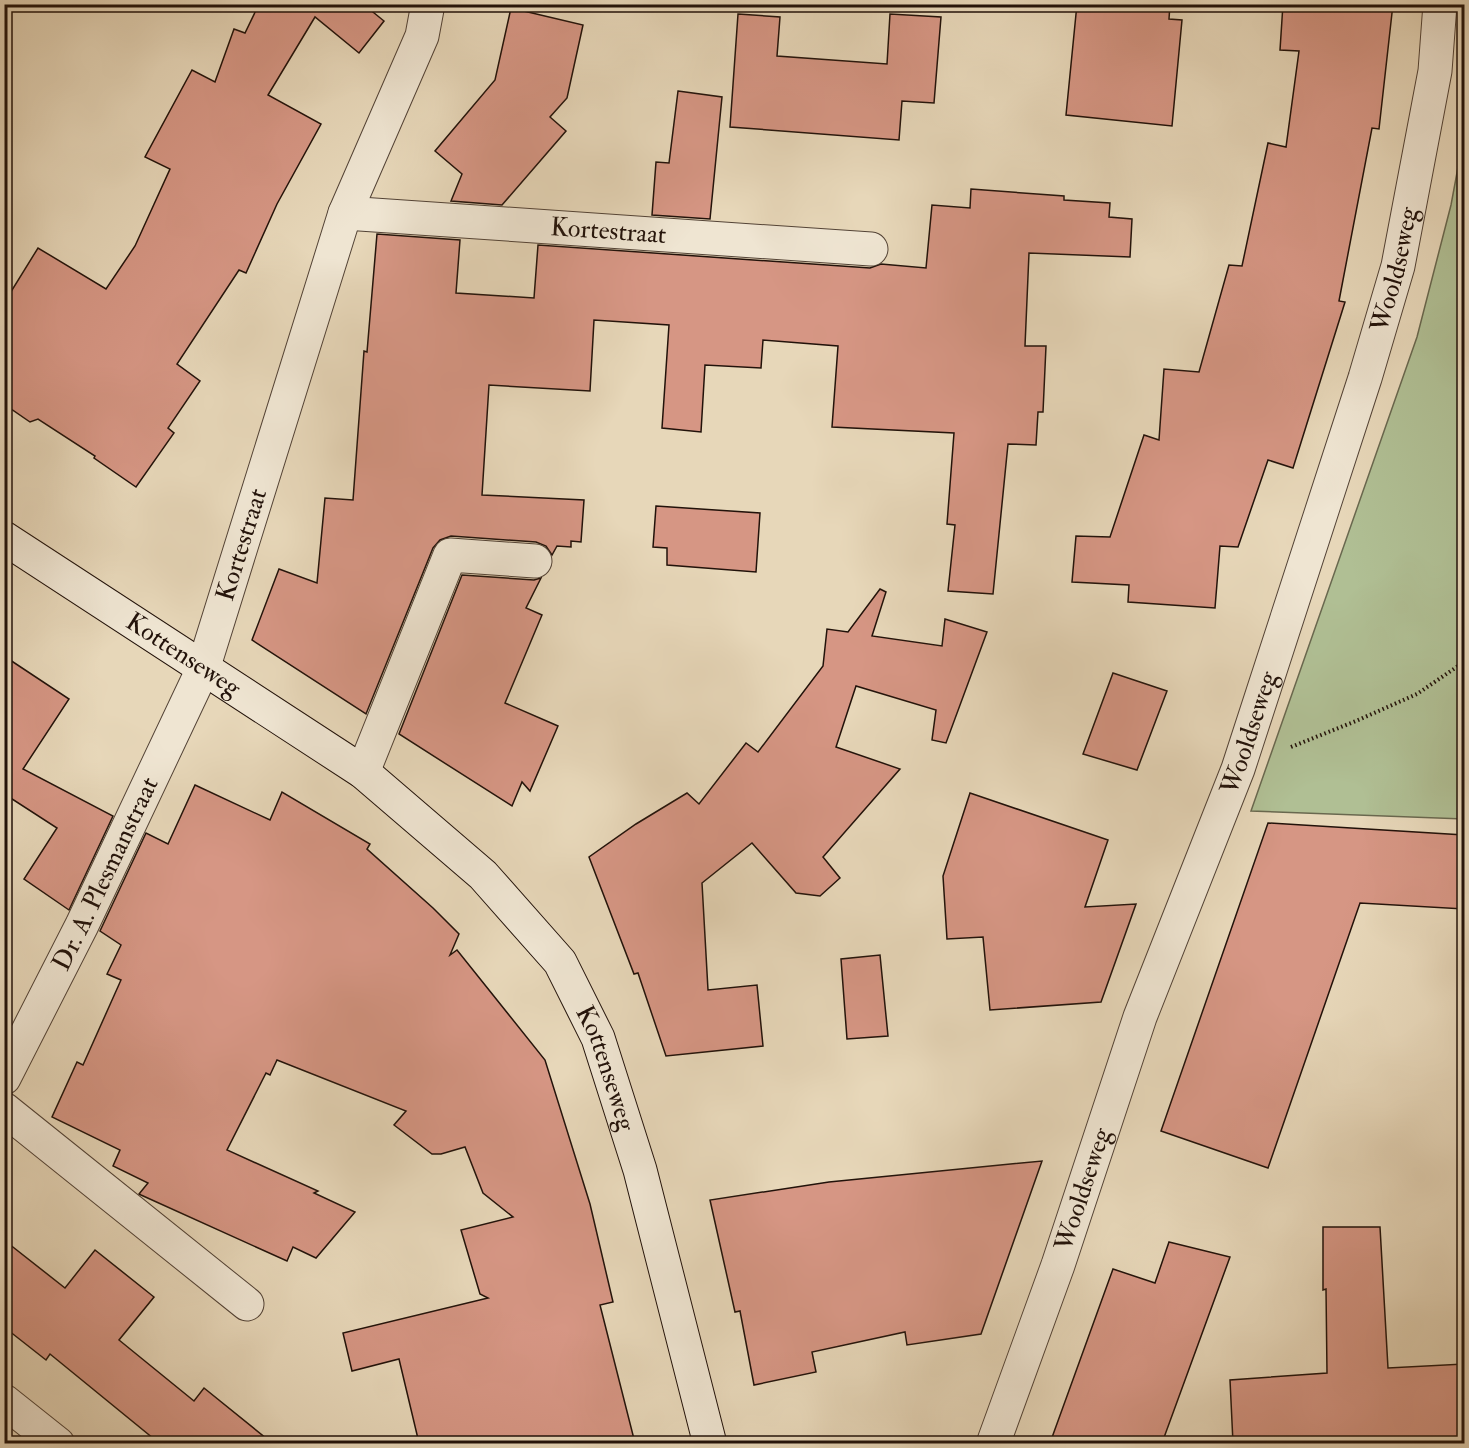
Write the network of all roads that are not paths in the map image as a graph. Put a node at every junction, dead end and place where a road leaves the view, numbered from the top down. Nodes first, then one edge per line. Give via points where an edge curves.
1 (428, 4) edge
2 (1440, 4) edge
3 (345, 213) junction
4 (871, 249) dead end
5 (4, 538) edge
6 (535, 561) dead end
7 (203, 669) junction
8 (363, 772) junction
9 (4, 1078) edge
10 (4, 1109) edge
11 (248, 1304) dead end
12 (4, 1401) edge
13 (58, 1443) edge
14 (710, 1443) edge
15 (993, 1443) edge

1 - 3 street, Kortestraat via 422,36
2 - 15 street, Wooldseweg via 1435,71 1398,266 1361,389 1238,769 1140,1017 1058,1265
3 - 4 street, Kortestraat
3 - 7 street, Kortestraat
5 - 7 street, Kottenseweg
6 - 8 street via 450,555
7 - 8 street, Kottenseweg
7 - 9 street, Dr. A. Plesmanstraat via 82,925
8 - 14 street, Kottenseweg via 483,875 560,962 598,1038 640,1170
10 - 11 street
12 - 13 street

